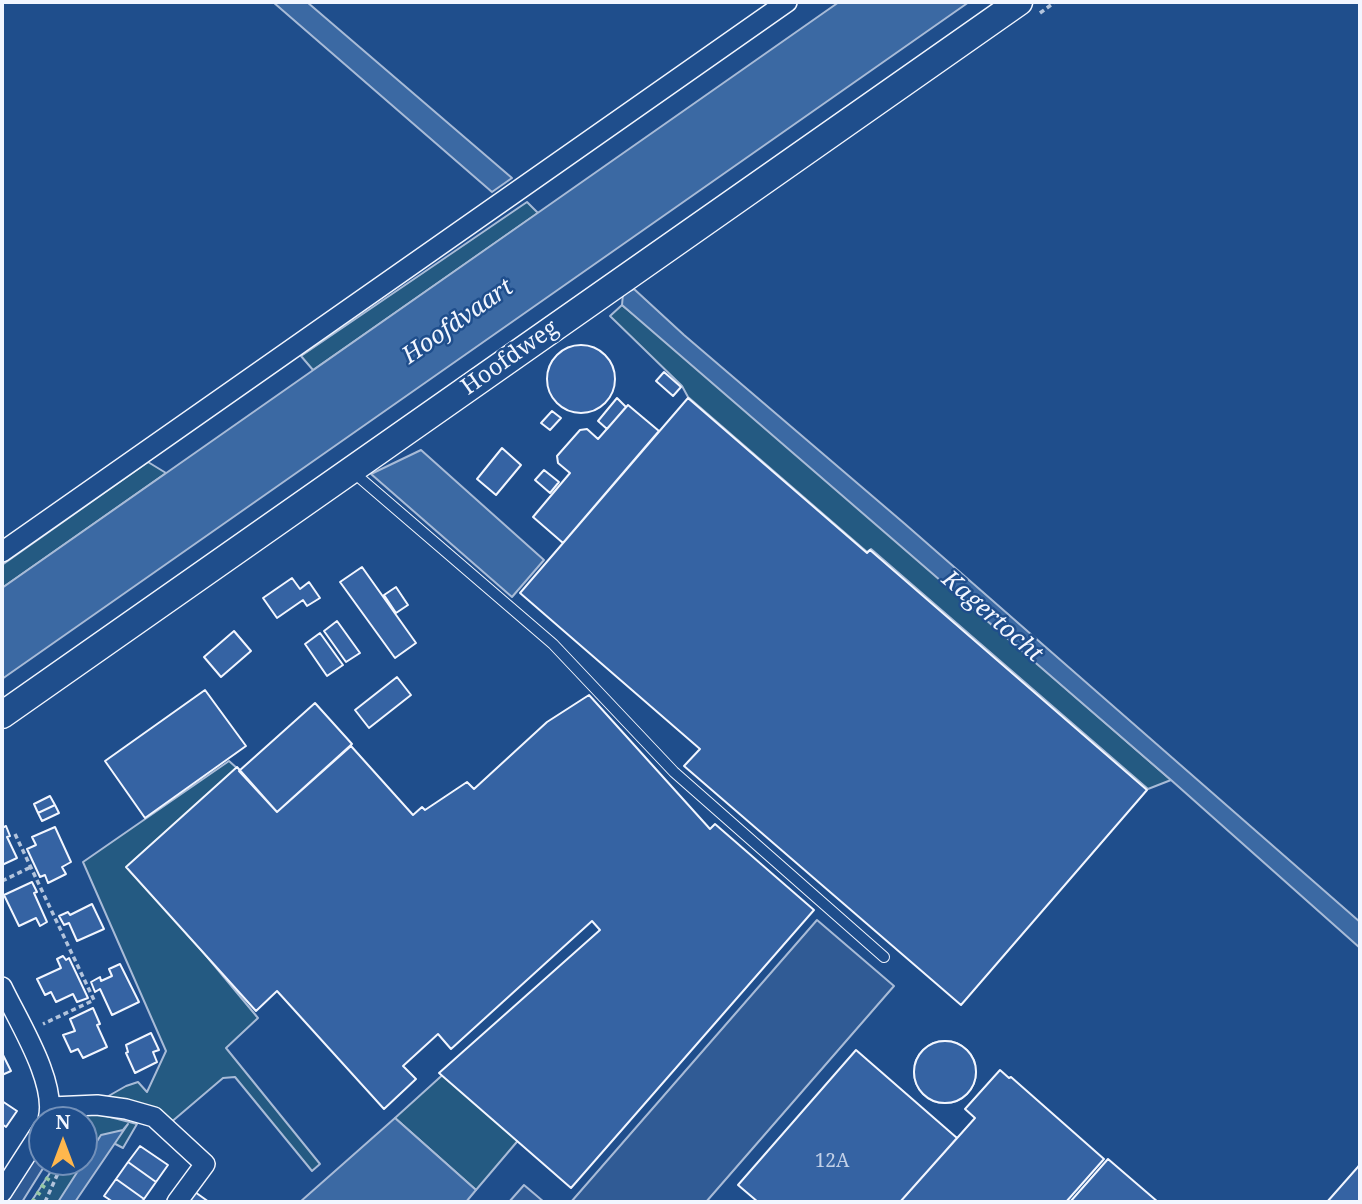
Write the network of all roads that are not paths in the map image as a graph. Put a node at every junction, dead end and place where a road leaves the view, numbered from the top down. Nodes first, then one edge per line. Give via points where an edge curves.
1 (787, 2) edge
2 (1019, 2) edge
3 (350, 470) junction
4 (2, 552) edge
5 (2, 715) edge
6 (884, 957) dead end
7 (2, 987) edge
8 (49, 1106) edge
9 (92, 1106) edge
10 (28, 1150) edge
11 (3, 1186) edge
12 (177, 1202) edge

1 - 4 street
2 - 3 street, Hoofdweg
3 - 5 street, Hoofdweg
3 - 6 lane via 553,644 674,772
7 - 8 street via 44,1074
9 - 12 street via 154,1117 205,1164
10 - 11 street

